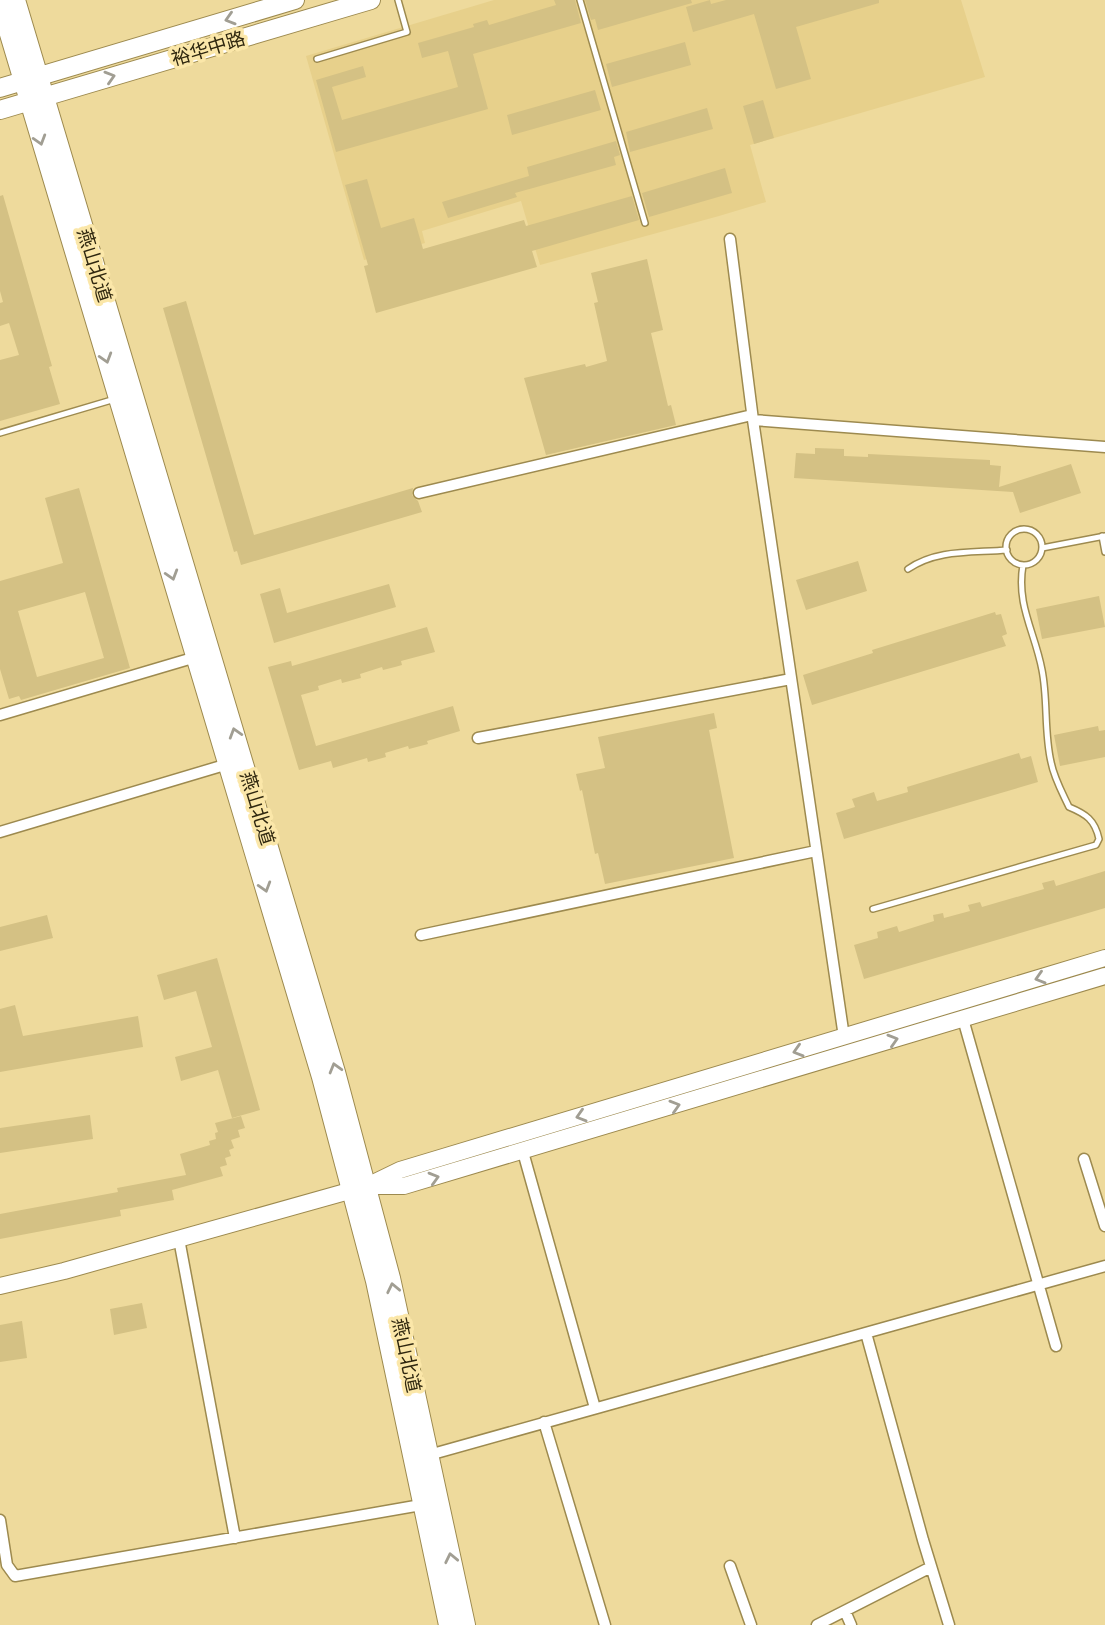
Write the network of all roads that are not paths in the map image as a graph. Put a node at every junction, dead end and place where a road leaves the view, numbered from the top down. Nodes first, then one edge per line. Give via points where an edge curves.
1 (16, 0) edge
2 (295, 0) edge
3 (371, 0) edge
4 (398, 0) edge
5 (580, 0) edge
6 (0, 4) edge
7 (317, 59) dead end
8 (31, 79) junction
9 (0, 88) edge
10 (37, 99) junction
11 (0, 110) edge
12 (645, 223) dead end
13 (730, 239) dead end
14 (118, 398) junction
15 (752, 417) junction
16 (0, 432) edge
17 (1105, 447) edge
18 (419, 493) dead end
19 (1104, 536) edge
20 (1042, 548) junction
21 (1007, 550) junction
22 (1105, 552) edge
23 (1023, 565) junction
24 (908, 569) dead end
25 (196, 657) junction
26 (791, 679) junction
27 (0, 715) edge
28 (478, 738) dead end
29 (228, 764) junction
30 (0, 832) edge
31 (816, 851) junction
32 (873, 909) dead end
33 (421, 934) dead end
34 (1105, 958) edge
35 (1105, 976) edge
36 (963, 1019) junction
37 (844, 1038) junction
38 (523, 1152) junction
39 (1084, 1159) dead end
40 (359, 1188) junction
41 (1105, 1226) edge
42 (179, 1239) junction
43 (1105, 1266) edge
44 (1038, 1285) junction
45 (0, 1286) edge
46 (866, 1333) junction
47 (1056, 1346) dead end
48 (595, 1408) junction
49 (544, 1422) junction
50 (429, 1455) junction
51 (421, 1505) junction
52 (0, 1520) edge
53 (235, 1538) junction
54 (730, 1566) dead end
55 (931, 1567) junction
56 (845, 1611) junction
57 (448, 1625) edge
58 (466, 1625) edge
59 (605, 1625) edge
60 (751, 1625) edge
61 (817, 1625) edge
62 (851, 1625) edge
63 (949, 1625) edge

1 - 8 main road, 燕山北道
2 -> 8 main road, 裕华中路
10 -> 3 main road, 裕华中路
4 - 7 lane via 407,32
5 - 12 lane
6 - 8 main road, 燕山北道
8 - 9 main road, 裕华中路
8 - 10 main road, 燕山北道
10 - 11 main road, 裕华中路
10 -> 14 main road, 燕山北道
40 -> 10 main road, 燕山北道 via 325,1033
13 - 15 street
14 - 16 lane
14 -> 25 main road, 燕山北道
15 - 17 street
15 - 18 street
15 - 26 street
19 - 20 lane
19 - 22 lane
20 - 21 lane via 1035,532 1024,528 1011,534
20 - 23 lane via 1035,561
21 - 23 lane via 1011,559
21 - 24 lane via 937,555
23 - 32 lane via 1020,584 1042,672 1051,764 1069,807 1093,821 1099,839 1096,845
25 - 27 street
25 - 29 main road, 燕山北道
26 - 28 street
26 - 31 street
29 - 30 street
29 -> 40 main road, 燕山北道 via 321,1077
31 - 33 street
31 - 37 street
34 -> 37 main road
35 - 36 main road
38 -> 36 main road
36 - 44 street
37 -> 40 main road via 400,1170
40 -> 38 main road via 404,1186
38 - 48 street
39 - 41 street
40 - 42 main road
50 -> 40 main road, 燕山北道 via 391,1278
40 - 51 main road, 燕山北道
42 - 45 main road
42 - 53 street
43 - 44 street
44 - 46 street
44 - 47 street
46 - 48 street
46 - 55 street
48 - 49 street
49 - 50 street
49 - 59 street
58 -> 50 main road, 燕山北道
51 - 53 street
51 - 57 main road, 燕山北道
52 - 53 street via 7,1565 15,1576
54 - 60 street
55 - 56 street
55 - 63 street
56 - 61 street
56 - 62 street

